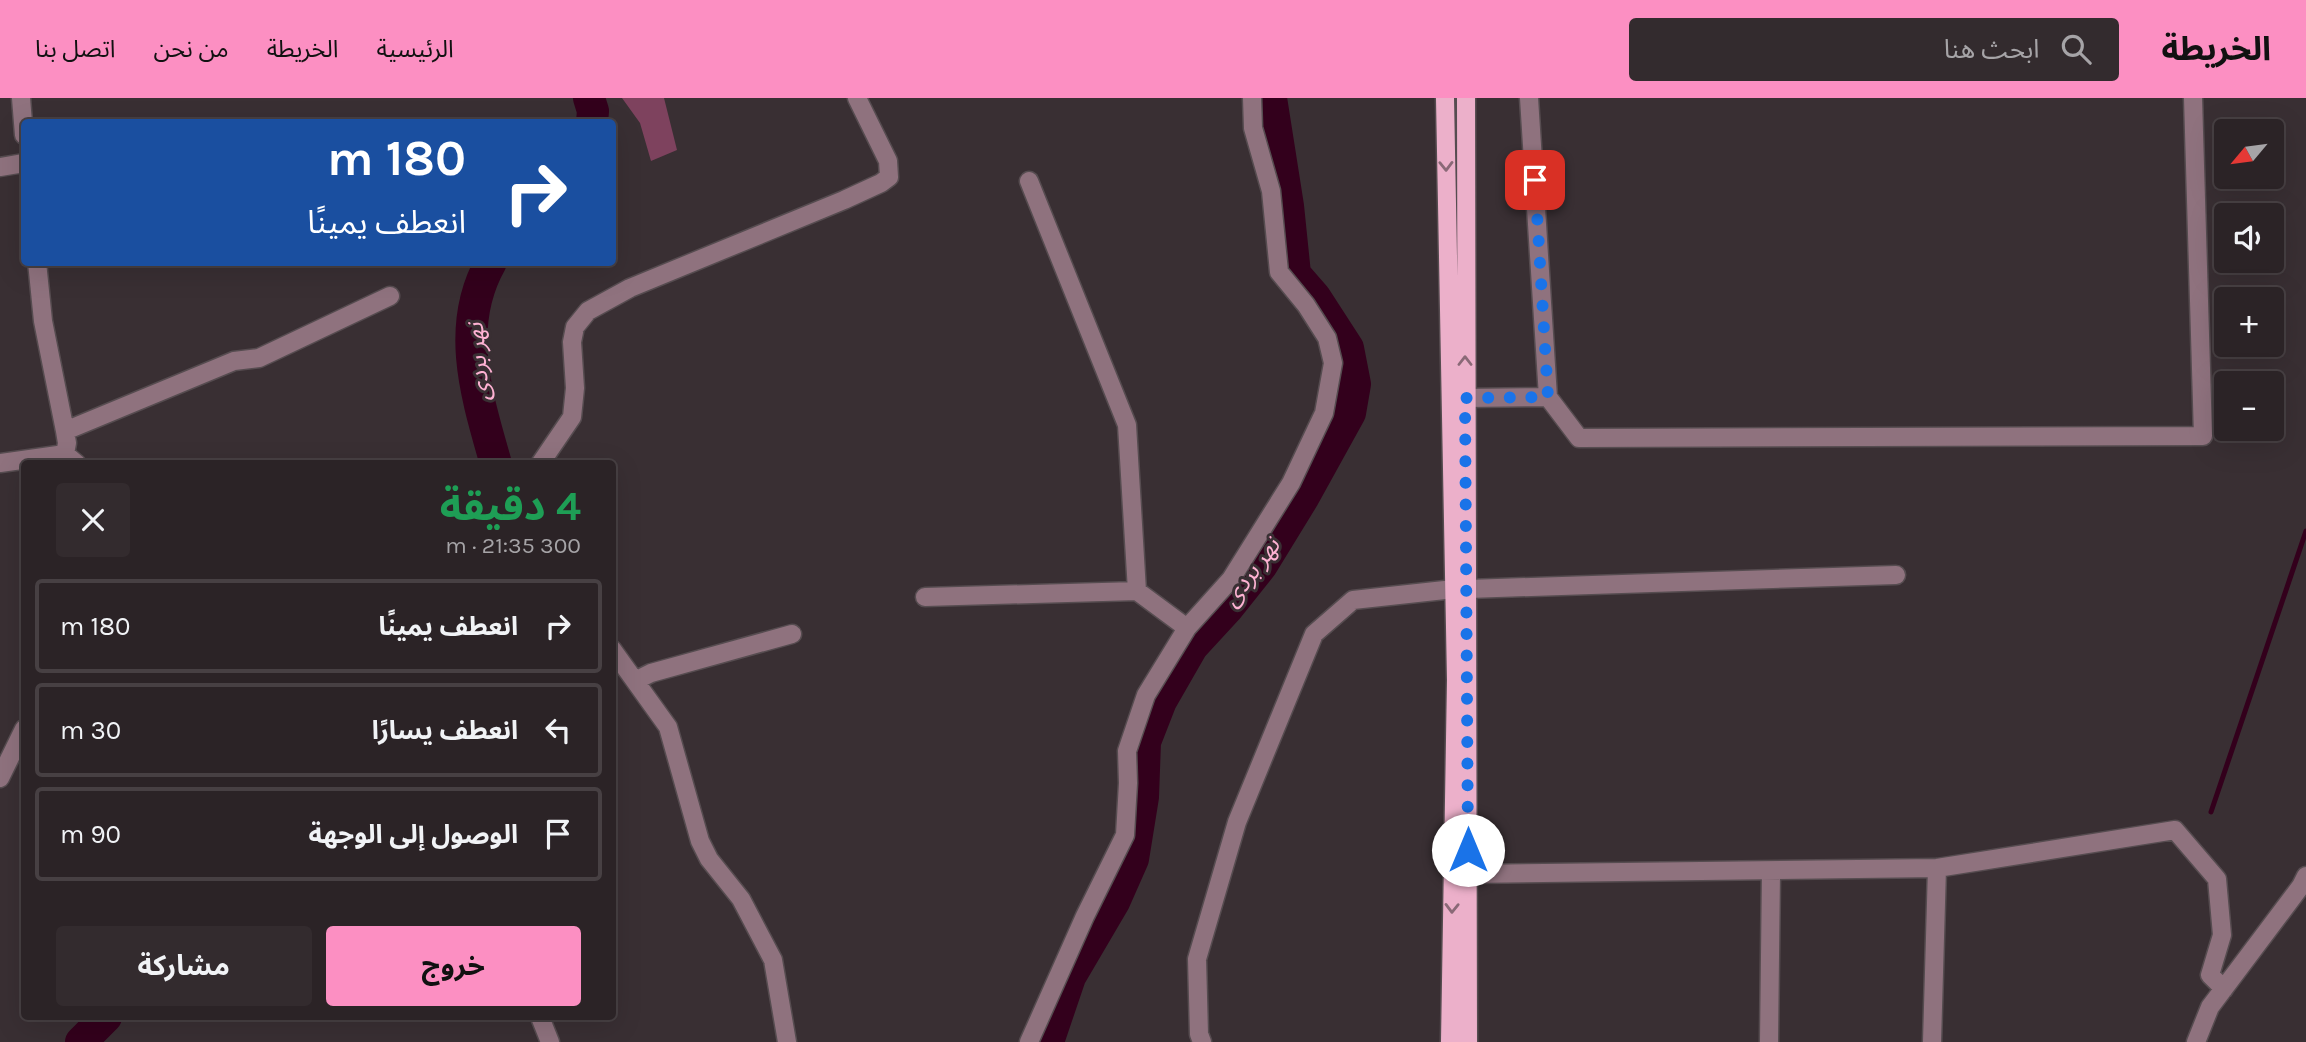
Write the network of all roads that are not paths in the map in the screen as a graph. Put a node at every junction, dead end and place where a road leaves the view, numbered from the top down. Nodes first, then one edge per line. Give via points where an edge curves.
1 (21, 98) edge
2 (857, 98) edge
3 (1252, 98) edge
4 (1445, 98) edge
5 (1466, 98) edge
6 (1529, 98) edge
7 (2193, 98) edge
8 (23, 119) edge
9 (21, 164) edge
10 (0, 167) edge
11 (1029, 181) dead end
12 (37, 266) edge
13 (390, 296) dead end
14 (1548, 397) junction
15 (1465, 398) junction
16 (65, 431) junction
17 (71, 459) edge
18 (53, 460) edge
19 (543, 460) edge
20 (21, 462) edge
21 (0, 463) edge
22 (1896, 575) dead end
23 (1461, 589) junction
24 (1138, 591) junction
25 (925, 597) dead end
26 (1187, 628) junction
27 (792, 634) dead end
28 (616, 655) edge
29 (635, 681) junction
30 (21, 735) edge
31 (0, 778) edge
32 (1937, 868) junction
33 (1771, 871) junction
34 (1468, 874) junction
35 (2306, 876) edge
36 (2224, 989) junction
37 (541, 1020) edge
38 (550, 1042) edge
39 (787, 1042) edge
40 (1029, 1042) edge
41 (1202, 1042) edge
42 (1450, 1042) edge
43 (1468, 1042) edge
44 (1769, 1042) edge
45 (1932, 1042) edge
46 (2196, 1042) edge

1 - 8 street
2 - 19 street via 888,161 889,177 630,288 588,311 575,327 572,342 572,417
3 - 26 street via 1253,128 1271,191 1279,272 1327,338 1333,363 1324,412 1291,484 1231,579
4 -> 23 main road
15 -> 5 main road
6 - 14 street
7 - 14 street via 2203,436 1578,438
9 - 10 street
11 - 24 street via 1127,425
12 - 16 street via 43,321
13 - 16 street via 259,358 234,361
14 - 15 street
15 - 23 main road
16 - 17 street
17 - 18 street
20 - 21 street
22 - 23 street
23 - 34 main road
23 - 41 street via 1353,600 1314,634 1237,822 1197,959
23 -> 42 main road
24 - 25 street
24 - 26 street
26 - 40 street via 1146,695 1127,751 1125,835
27 - 29 street
28 - 29 street
29 - 39 street via 668,727 699,841 741,899 773,960
30 - 31 street
32 - 33 street
32 - 36 street via 2175,830 2217,879 2222,935 2210,975
32 - 45 street
33 - 34 street
33 - 44 street
34 - 43 main road
35 - 36 street
36 - 46 street via 2210,1007
37 - 38 street

